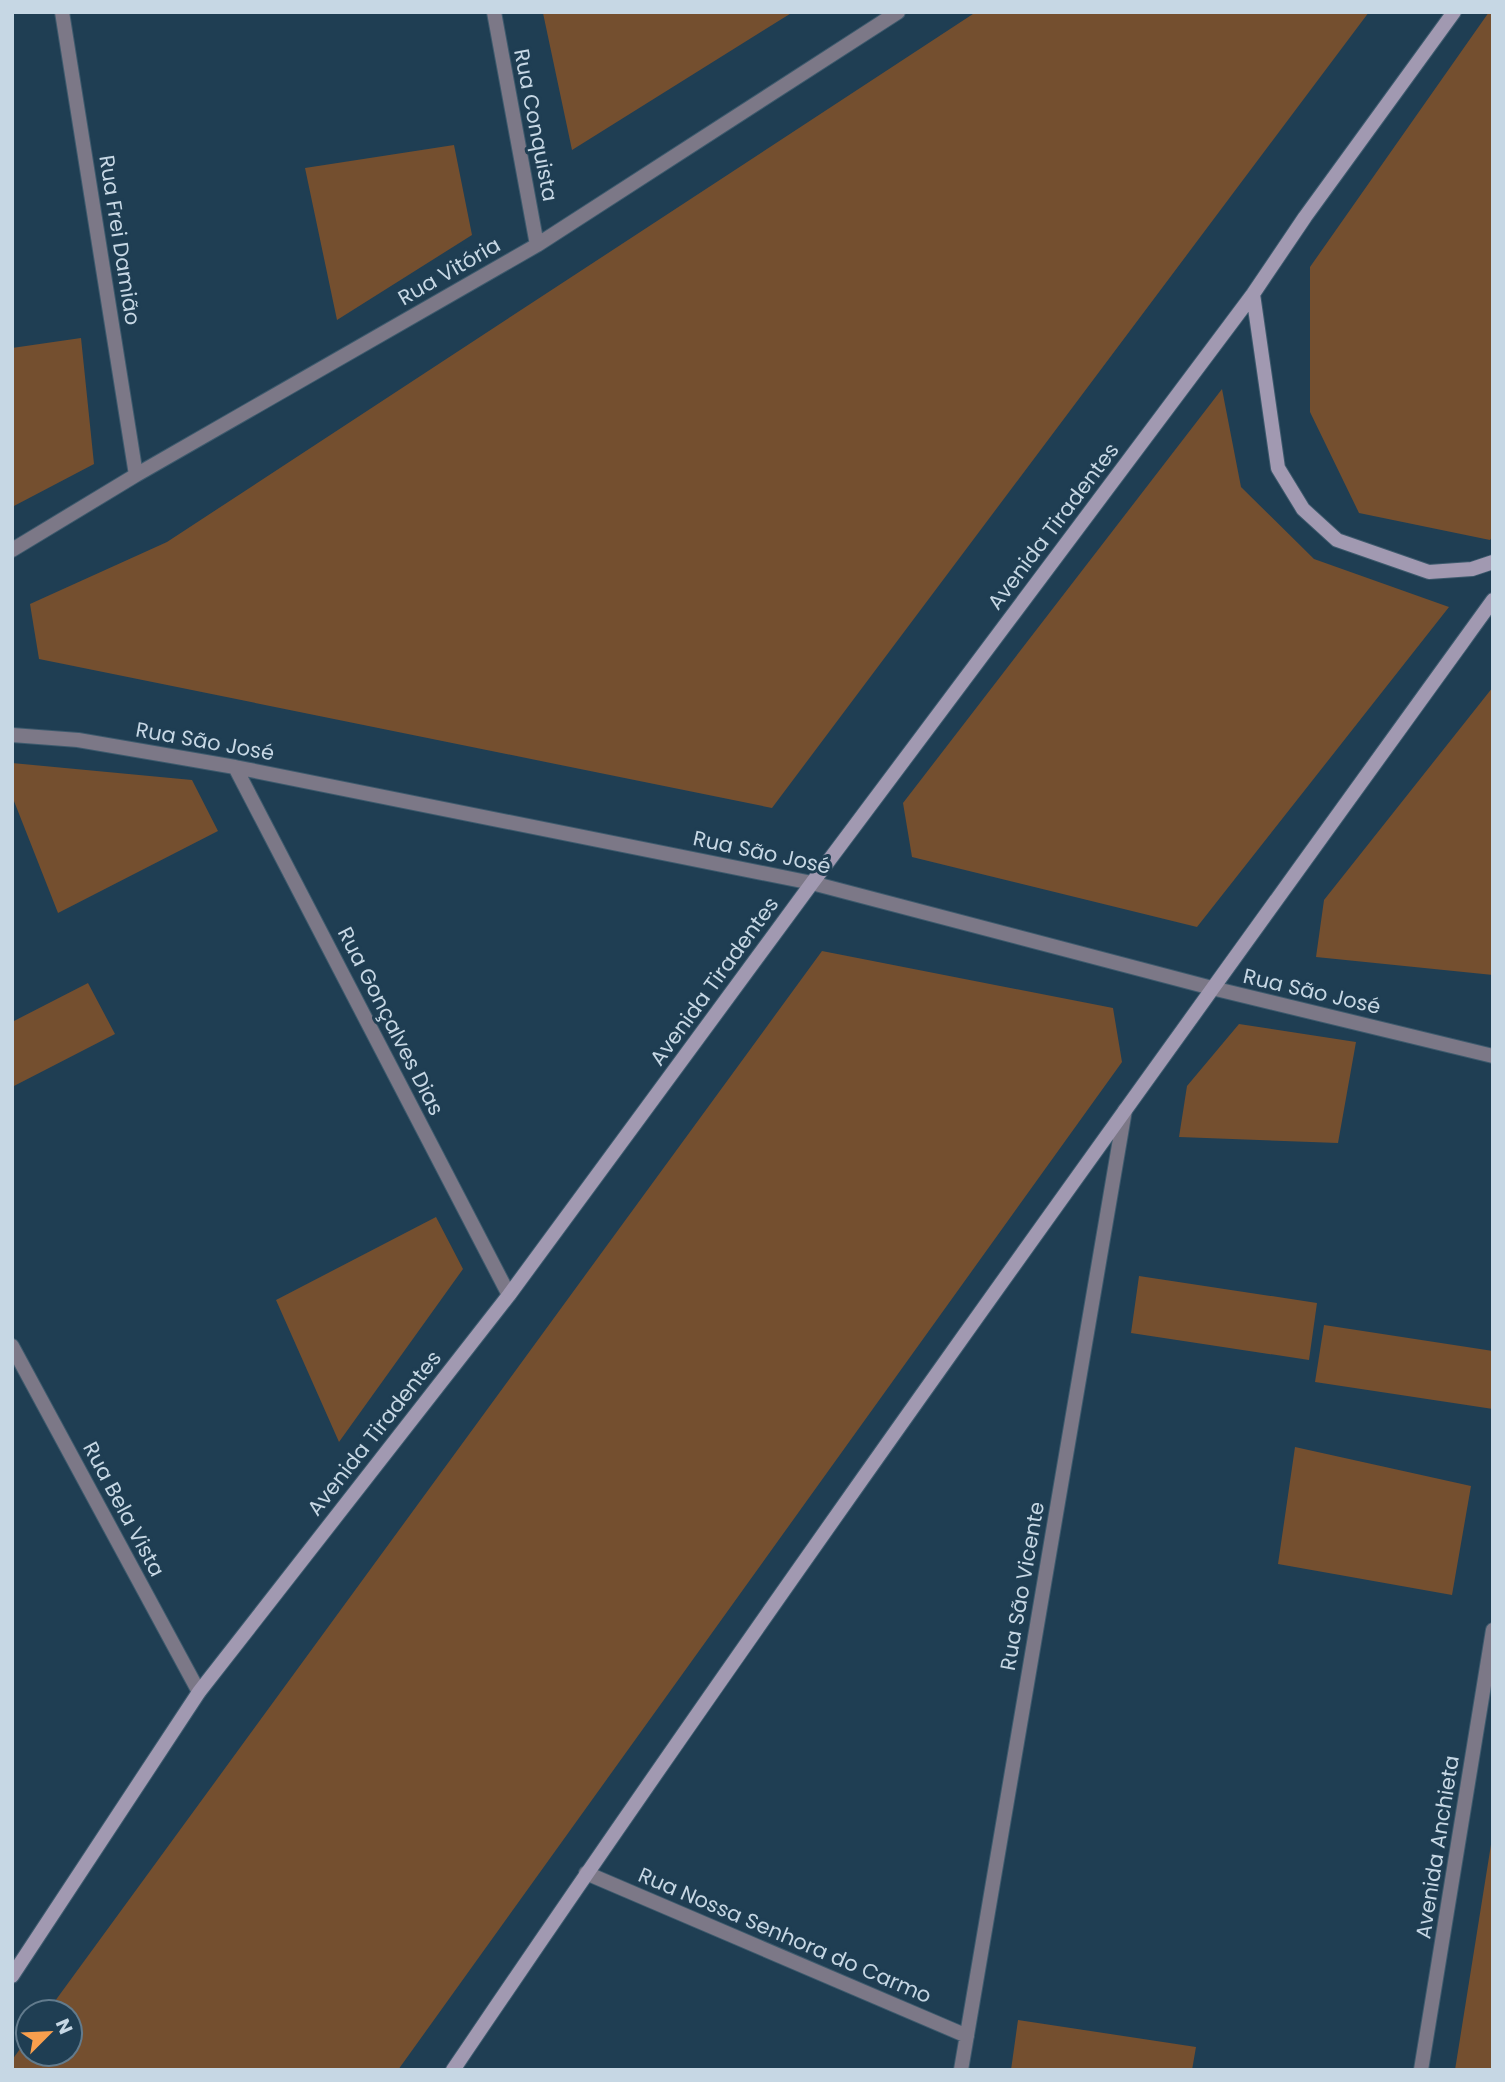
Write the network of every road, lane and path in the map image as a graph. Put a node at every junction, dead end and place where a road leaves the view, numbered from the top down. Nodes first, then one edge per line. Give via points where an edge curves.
1 (62, 12) edge
2 (494, 12) edge
3 (898, 12) edge
4 (1454, 12) edge
5 (537, 245) junction
6 (1253, 293) junction
7 (136, 475) junction
8 (12, 550) edge
9 (1493, 562) edge
10 (1493, 600) edge
11 (12, 736) edge
12 (235, 767) junction
13 (812, 883) junction
14 (1212, 988) junction
15 (1493, 1055) edge
16 (1125, 1110) junction
17 (509, 1295) junction
18 (12, 1346) edge
19 (1493, 1630) edge
20 (199, 1692) junction
21 (586, 1872) junction
22 (12, 1976) edge
23 (967, 2036) junction
24 (453, 2070) edge
25 (961, 2070) edge
26 (1421, 2070) edge

1 - 7 street, Rua Frei Damião
2 - 5 street, Rua Conquista
3 - 5 street, Rua Vitória
4 - 6 street, Avenida Tiradentes
5 - 7 street, Rua Vitória
6 - 9 street via 1278,468 1303,509 1337,540 1429,572 1472,569
6 - 13 street, Avenida Tiradentes
7 - 8 street, Rua Vitória
10 - 14 street
11 - 12 street, Rua São José via 78,740
12 - 13 street, Rua São José
12 - 17 street, Rua Gonçalves Dias
13 - 14 street, Rua São José
13 - 17 street, Avenida Tiradentes
14 - 15 street, Rua São José
14 - 16 street
16 - 21 street
16 - 23 street, Rua São Vicente
17 - 20 street, Avenida Tiradentes
18 - 20 street, Rua Bela Vista
19 - 26 street, Avenida Anchieta
20 - 22 street, Avenida Tiradentes
21 - 23 street, Rua Nossa Senhora do Carmo
21 - 24 street
23 - 25 street, Rua São Vicente

